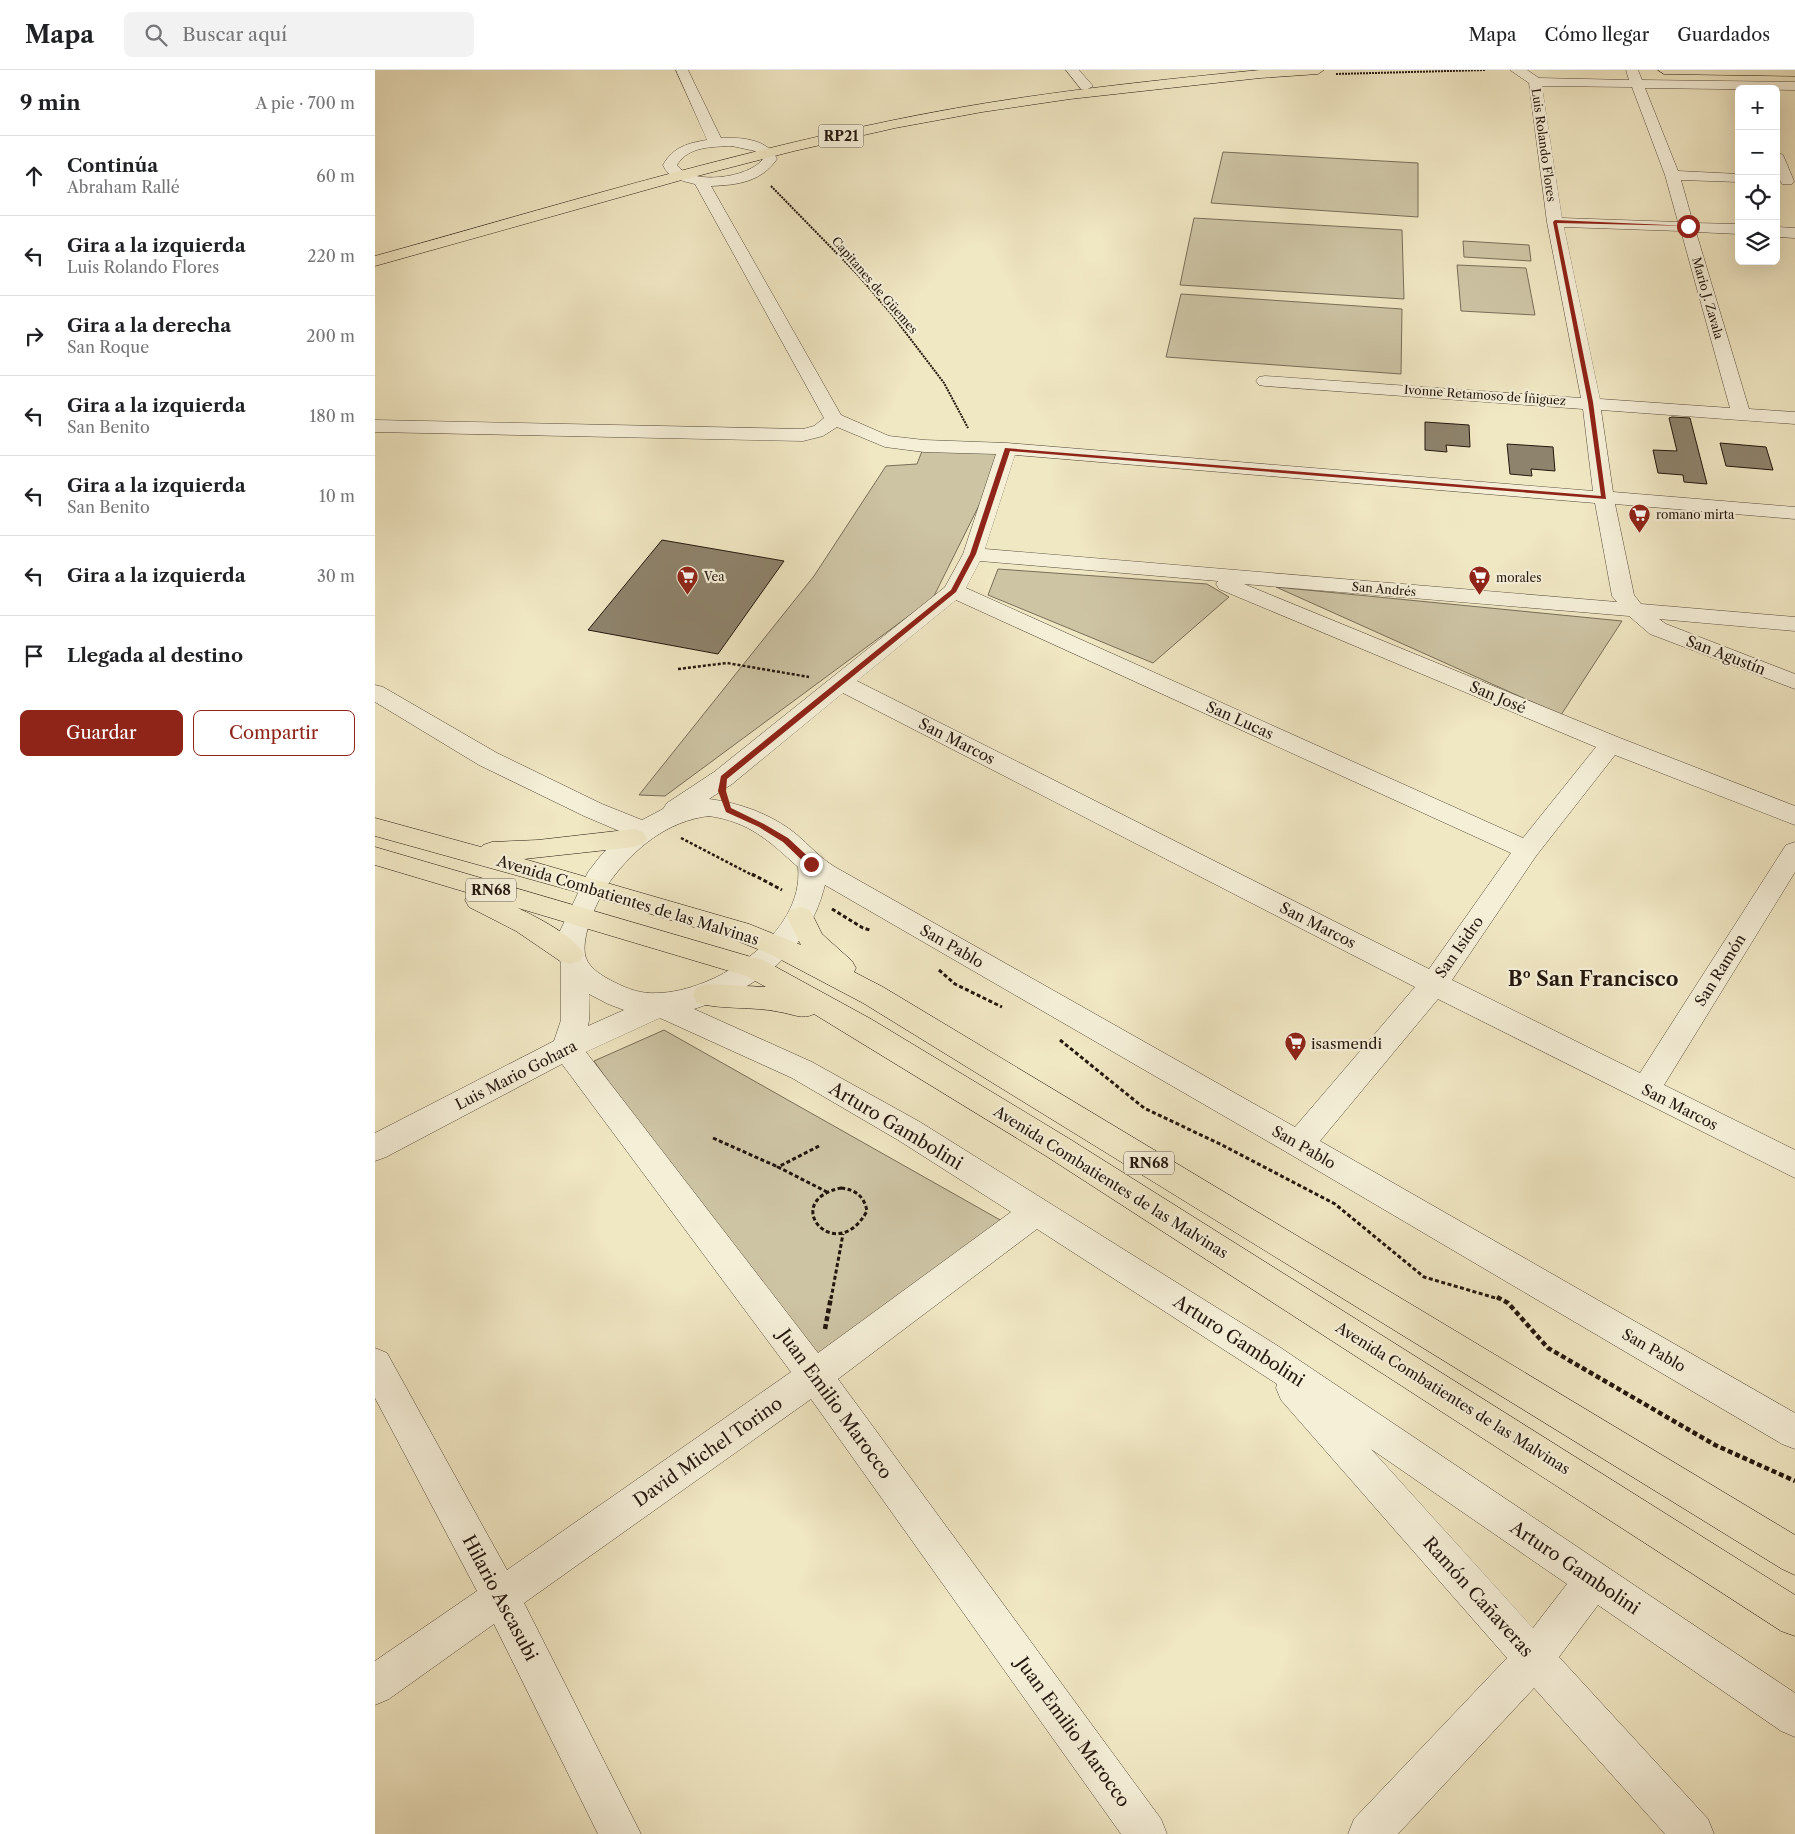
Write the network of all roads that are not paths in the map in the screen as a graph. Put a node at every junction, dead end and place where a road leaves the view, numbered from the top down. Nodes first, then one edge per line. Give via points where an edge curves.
1 (682, 70) edge
2 (1072, 70) edge
3 (1238, 70) edge
4 (1318, 70) edge
5 (1516, 70) edge
6 (1664, 70) edge
7 (1795, 72) edge
8 (1635, 77) edge
9 (1535, 82) junction
10 (1086, 86) junction
11 (1735, 86) edge
12 (1780, 86) edge
13 (1795, 86) edge
14 (716, 143) junction
15 (764, 151) junction
16 (1780, 165) edge
17 (677, 174) junction
18 (1672, 175) junction
19 (1735, 178) edge
20 (701, 181) junction
21 (1786, 181) edge
22 (1555, 222) junction
23 (1688, 226) junction
24 (1735, 230) edge
25 (1780, 232) edge
26 (1795, 233) edge
27 (375, 251) edge
28 (375, 261) edge
29 (1265, 380) dead end
30 (1591, 402) junction
31 (1741, 414) junction
32 (1795, 418) edge
33 (833, 419) junction
34 (375, 426) edge
35 (1007, 449) junction
36 (1604, 498) junction
37 (1795, 513) edge
38 (973, 554) junction
39 (1203, 574) junction
40 (954, 591) junction
41 (1634, 610) junction
42 (1795, 624) edge
43 (1658, 629) joint
44 (1795, 682) edge
45 (842, 683) junction
46 (375, 692) edge
47 (1611, 744) junction
48 (723, 778) junction
49 (728, 810) junction
50 (1795, 816) edge
51 (375, 827) edge
52 (644, 831) junction
53 (1527, 850) junction
54 (1795, 851) edge
55 (465, 852) junction
56 (375, 856) edge
57 (403, 863) junction
58 (811, 864) junction
59 (593, 887) junction
60 (803, 910) junction
61 (579, 917) junction
62 (780, 947) junction
63 (572, 959) junction
64 (755, 968) junction
65 (1434, 984) junction
66 (707, 994) junction
67 (873, 995) junction
68 (659, 1006) junction
69 (861, 1027) junction
70 (566, 1048) junction
71 (1645, 1090) junction
72 (1299, 1144) junction
73 (375, 1148) edge
74 (1795, 1165) edge
75 (1036, 1212) junction
76 (1266, 1357) junction
77 (375, 1364) edge
78 (815, 1376) junction
79 (1795, 1432) edge
80 (1795, 1556) edge
81 (1593, 1580) junction
82 (501, 1598) junction
83 (1795, 1617) edge
84 (1534, 1659) junction
85 (375, 1685) edge
86 (1795, 1717) edge
87 (620, 1834) edge
88 (1147, 1834) edge
89 (1369, 1834) edge
90 (1693, 1834) edge

1 - 14 street
2 - 10 street
3 - 10 main road, RP21
4 - 15 main road, RP21 via 1159,84 1004,104
5 - 9 street, Luis Rolando Flores
6 - 7 main road
8 - 9 street
8 - 11 street
8 - 18 street, Mario J. Zavala
9 - 22 street, Luis Rolando Flores
10 - 15 main road, RP21 via 915,114
12 - 13 street
14 - 15 street via 747,144
14 - 17 street via 679,153 670,165
15 - 17 main road, RP21
15 - 20 street via 770,159 761,170 734,180
16 - 21 street
17 - 20 street
17 - 27 main road, RP21
17 - 28 main road, RP21
18 - 19 street
18 - 23 street, Mario J. Zavala
20 - 33 street
22 - 23 street
22 - 30 street, Luis Rolando Flores
23 - 24 street
23 - 31 street, Mario J. Zavala
25 - 26 street
29 - 30 street, Ivonne Retamoso de Íñiguez
30 - 31 street, Ivonne Retamoso de Íñiguez
30 - 36 street, Luis Rolando Flores
31 - 32 street, Ivonne Retamoso de Íñiguez
33 - 34 street via 827,428 803,434
33 - 35 street via 885,441
35 - 36 street
35 - 38 street
36 - 37 street
36 - 41 street, Luis Rolando Flores via 1623,596
38 - 39 street, San Andrés
38 - 40 street
39 - 41 street, San Andrés
39 - 47 street, San José
40 - 45 street
40 - 53 street, San Lucas
41 - 42 street, San Andrés
41 - 43 street, Luis Rolando Flores
43 - 44 street, San Agustín
45 - 48 street
45 - 65 street, San Marcos
46 - 52 street via 488,759
47 - 50 street, San José
47 - 53 street, San Isidro
48 - 49 street via 722,791
48 - 52 street
49 - 52 street, San Pablo via 694,808
49 - 58 street, San Pablo via 786,840
51 - 55 main road, Avenida Combatientes de las Malvinas / RN68
52 - 55 main road via 538,849
52 - 59 street via 600,875
53 - 65 street, San Isidro
54 - 71 street, San Ramón
55 - 59 main road, Avenida Combatientes de las Malvinas / RN68
56 - 57 main road, Avenida Combatientes de las Malvinas / RN68
57 - 61 main road, Avenida Combatientes de las Malvinas / RN68
57 - 63 main road via 507,913 552,940
58 - 60 street via 813,884
58 - 72 street, San Pablo
59 - 61 street
59 - 62 main road, Avenida Combatientes de las Malvinas / RN68 via 739,931
60 - 62 street
60 - 67 main road via 813,942
61 - 63 street via 572,935
61 - 64 main road, Avenida Combatientes de las Malvinas / RN68
62 - 64 street
62 - 67 main road, Avenida Combatientes de las Malvinas / RN68
63 - 68 street via 590,982 606,992
63 - 70 street via 575,1020
64 - 66 street
64 - 69 main road, Avenida Combatientes de las Malvinas / RN68
65 - 71 street, San Marcos
65 - 72 street, San Isidro
66 - 68 street
66 - 69 main road via 750,994 782,1000
67 - 80 main road, Avenida Combatientes de las Malvinas / RN68
68 - 70 street, Luis Mario Gohara
68 - 75 street, Arturo Gambolini via 802,1070 909,1131
69 - 83 main road, Avenida Combatientes de las Malvinas / RN68 via 1065,1152
70 - 73 street, Luis Mario Gohara
70 - 78 street, Juan Emilio Marocco
71 - 74 street, San Marcos
72 - 79 street, San Pablo
75 - 76 street, Arturo Gambolini
75 - 78 street, David Michel Torino
76 - 81 street, Arturo Gambolini
76 - 84 street, Ramón Cañaveras
77 - 82 street, Hilario Ascasubi
78 - 82 street, David Michel Torino
78 - 88 street, Juan Emilio Marocco
81 - 84 street
81 - 86 street, Arturo Gambolini
82 - 85 street, David Michel Torino
82 - 87 street, Hilario Ascasubi
84 - 89 street
84 - 90 street, Ramón Cañaveras

